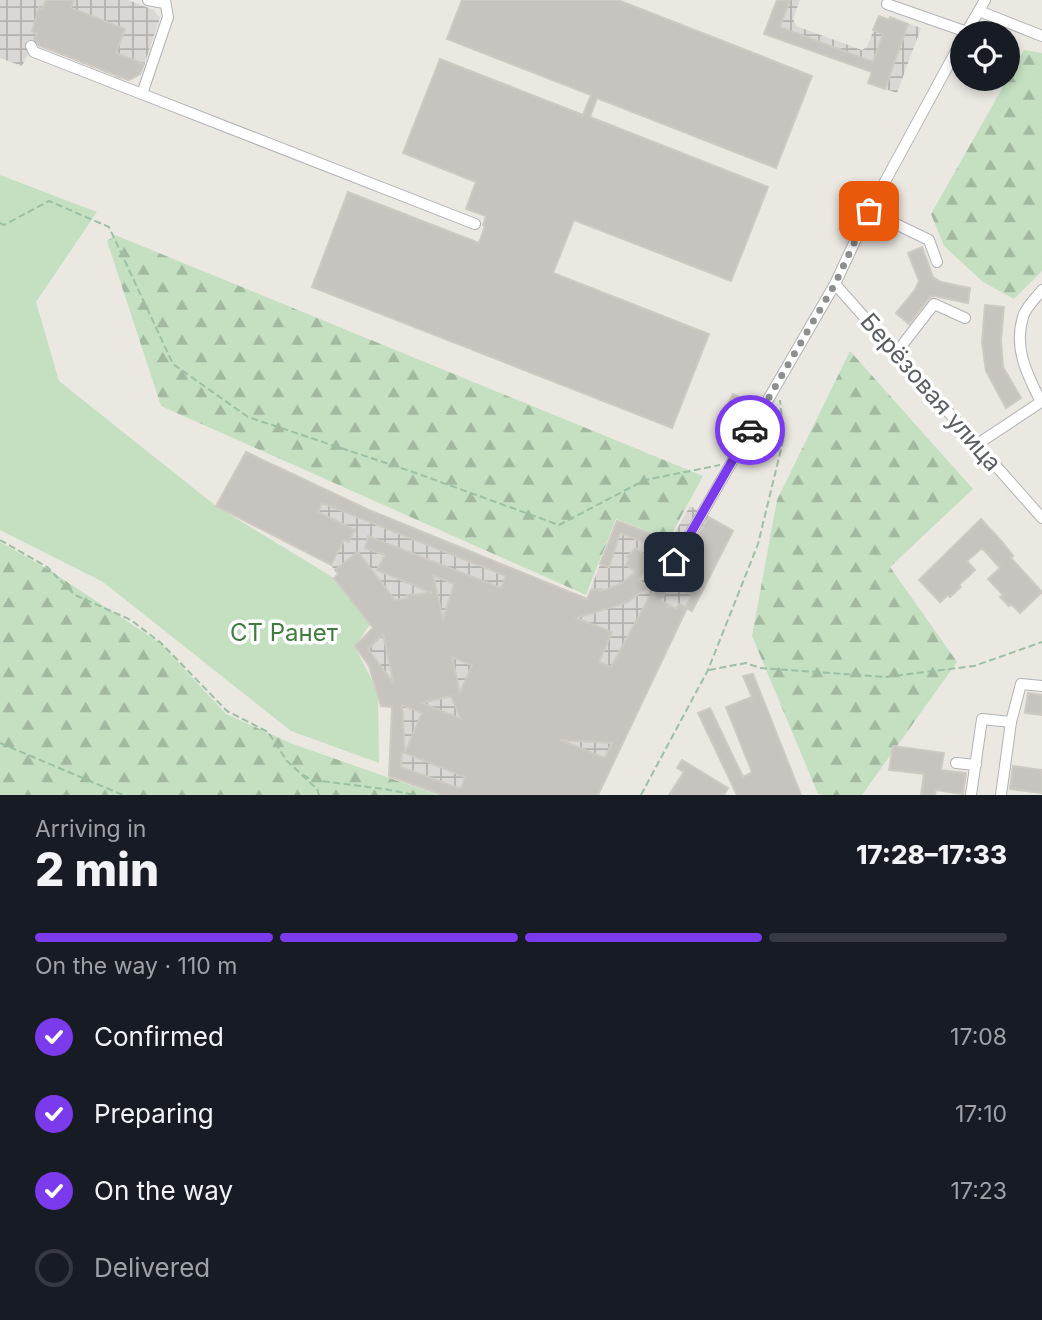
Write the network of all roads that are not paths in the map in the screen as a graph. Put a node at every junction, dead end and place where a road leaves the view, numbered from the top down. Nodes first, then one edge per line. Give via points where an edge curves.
1 (148, 0) edge
2 (985, 0) edge
3 (165, 1) edge
4 (887, 4) dead end
5 (979, 12) junction
6 (973, 21) edge
7 (950, 27) edge
8 (1042, 36) edge
9 (31, 46) dead end
10 (950, 62) edge
11 (142, 94) junction
12 (869, 211) junction
13 (475, 224) dead end
14 (937, 262) dead end
15 (835, 284) junction
16 (1042, 290) edge
17 (965, 318) dead end
18 (896, 353) junction
19 (976, 445) junction
20 (1042, 518) edge
21 (674, 562) dead end
22 (1042, 687) edge
23 (1011, 722) junction
24 (956, 763) dead end
25 (976, 765) junction
26 (971, 795) edge
27 (1001, 795) edge

1 - 3 street
2 - 5 street
3 - 11 street via 168,17
4 - 7 street
5 - 6 street
5 - 8 street
9 - 11 street via 34,52
10 - 12 street
11 - 13 street
12 - 14 street via 929,240
12 - 15 street
15 - 18 street, Берёзовая улица
15 - 21 street
16 - 19 street via 1023,316 1021,344 1023,366 1041,402
17 - 18 street via 934,304
18 - 19 street, Берёзовая улица
19 - 20 street, Берёзовая улица
22 - 23 street via 1021,684
23 - 25 street via 982,719
23 - 27 street
24 - 25 street
25 - 26 street

